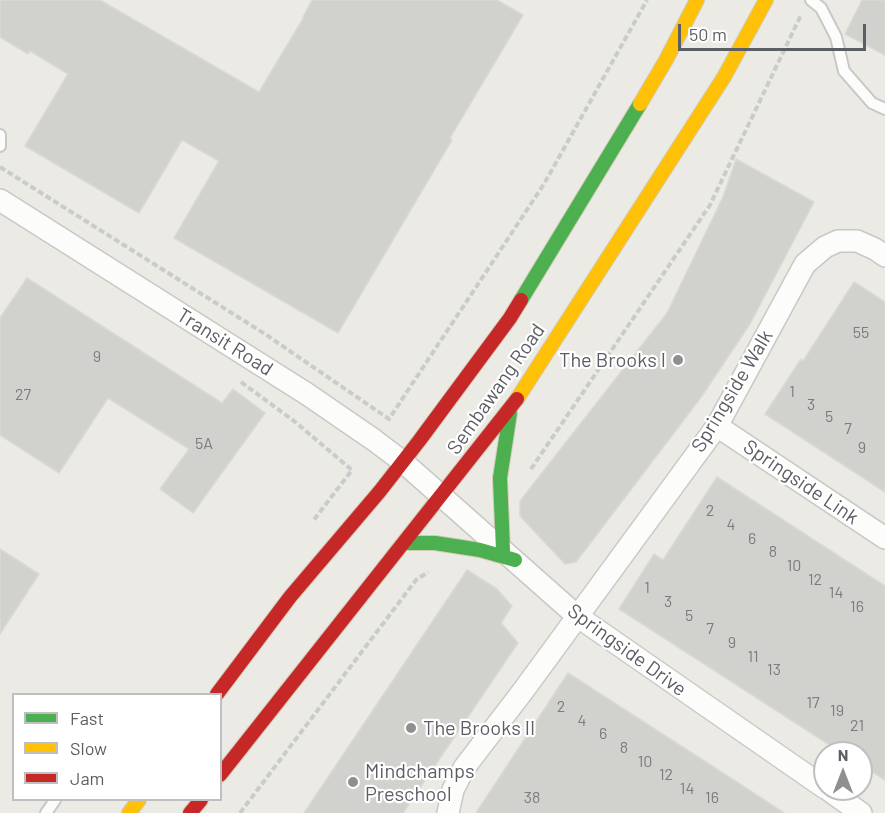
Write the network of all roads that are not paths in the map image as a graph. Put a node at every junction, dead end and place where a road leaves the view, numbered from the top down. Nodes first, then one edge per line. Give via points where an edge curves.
1 (697, 0) edge
2 (766, 0) edge
3 (811, 0) edge
4 (885, 108) edge
5 (0, 135) edge
6 (0, 146) edge
7 (0, 200) edge
8 (885, 255) edge
9 (511, 408) junction
10 (717, 426) junction
11 (403, 462) junction
12 (442, 496) junction
13 (885, 538) edge
14 (404, 543) junction
15 (509, 555) junction
16 (577, 616) junction
17 (218, 693) edge
18 (222, 772) edge
19 (813, 779) edge
20 (200, 801) edge
21 (844, 801) edge
22 (190, 813) edge
23 (448, 813) edge
24 (861, 813) edge

1 - 11 main road, Sembawang Road via 666,60 510,318
2 - 9 main road, Sembawang Road via 724,77
3 - 4 lane via 821,8 836,37 844,70 872,103
5 - 6 lane
7 - 11 street, Transit Road via 307,394
8 - 10 street, Springside Walk via 856,241 838,241 805,264
9 - 12 main road, Sembawang Road
9 - 15 main road via 500,478
10 - 13 street, Springside Link
10 - 16 street, Springside Walk
11 - 12 street, Transit Road
11 - 17 main road, Sembawang Road via 290,597
12 - 14 main road, Sembawang Road
12 - 15 street, Springside Drive
14 - 15 main road via 435,543
14 - 18 main road, Sembawang Road
15 - 16 street, Springside Drive
16 - 19 street, Springside Drive
16 - 23 street, Springside Walk via 464,768
20 - 22 main road
21 - 24 street, Springside Drive

